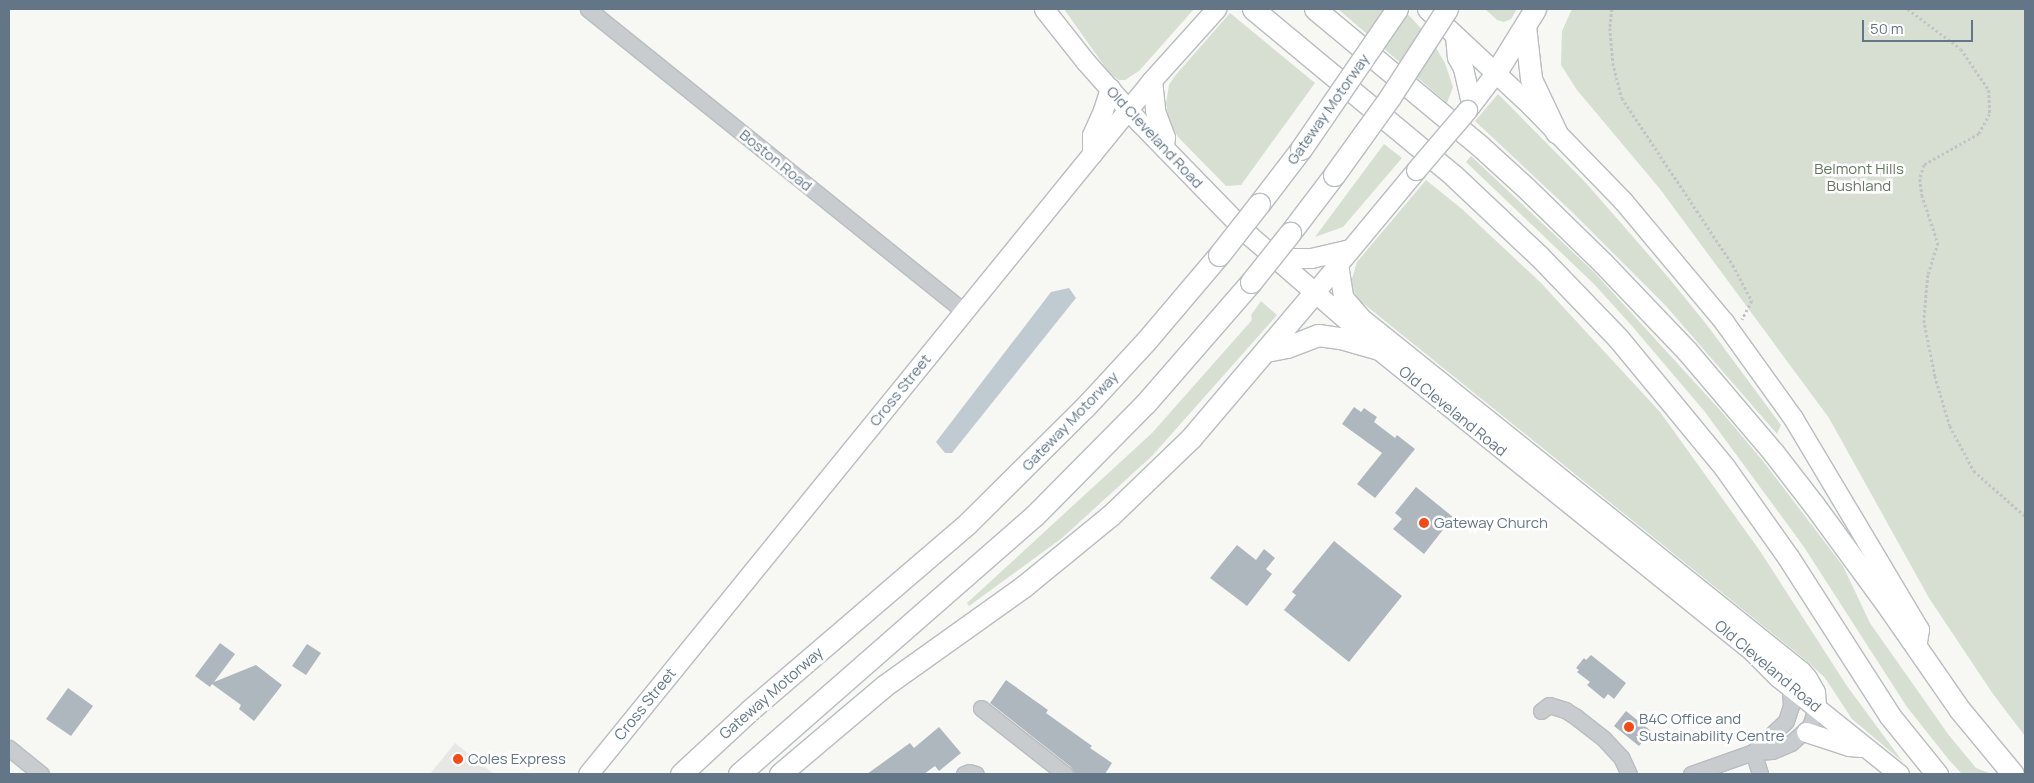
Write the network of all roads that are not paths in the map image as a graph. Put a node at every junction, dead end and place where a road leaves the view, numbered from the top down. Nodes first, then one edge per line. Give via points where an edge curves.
1 (1044, 9) edge
2 (1216, 9) edge
3 (1252, 9) edge
4 (1315, 9) edge
5 (1397, 9) edge
6 (1427, 9) edge
7 (1447, 9) edge
8 (597, 11) edge
9 (1530, 18) edge
10 (1455, 35) junction
11 (1496, 72) junction
12 (1152, 80) junction
13 (1110, 88) junction
14 (1469, 107) junction
15 (1129, 109) junction
16 (1556, 132) junction
17 (1164, 148) junction
18 (1092, 154) junction
19 (1350, 249) junction
20 (1275, 258) junction
21 (1338, 264) junction
22 (1314, 293) junction
23 (964, 311) junction
24 (1378, 350) junction
25 (1266, 351) junction
26 (1916, 647) junction
27 (1790, 686) junction
28 (1816, 707) junction
29 (981, 708) dead end
30 (1541, 711) dead end
31 (1806, 732) junction
32 (1865, 747) junction
33 (9, 748) edge
34 (1753, 752) junction
35 (1055, 771) edge
36 (41, 774) edge
37 (588, 774) edge
38 (681, 774) edge
39 (739, 774) edge
40 (780, 774) edge
41 (964, 774) edge
42 (976, 774) edge
43 (1629, 774) edge
44 (1691, 774) edge
45 (1760, 774) edge
46 (1899, 774) edge
47 (1937, 774) edge
48 (2013, 774) edge

1 - 13 main road, Old Cleveland Road
2 - 12 main road, Cross Street
3 - 47 highway via 1454,176 1539,256 1618,338 1725,468 1788,557 1890,716
4 - 26 highway via 1480,146 1642,302 1779,460 1854,558
5 - 38 highway, Gateway Motorway, bridge via 1301,149 1259,204 1117,373 931,557 750,710
6 - 10 main road
7 - 39 highway, bridge via 1390,97 1290,233 1151,398 1034,516
8 - 23 street, Boston Road
9 - 11 highway
9 - 16 highway via 1531,79
10 - 11 main road
10 - 14 main road
11 - 14 main road
11 - 16 main road
12 - 15 main road, Cross Street
12 - 17 main road via 1157,120 1165,136
13 - 15 main road, Old Cleveland Road
13 - 18 main road via 1092,135
14 - 19 main road, bridge
15 - 17 main road, Old Cleveland Road
15 - 18 main road, Cross Street
16 - 26 main road via 1656,238 1731,331 1793,418 1919,629
17 - 20 main road, Old Cleveland Road
18 - 23 main road, Cross Street
19 - 20 main road via 1311,258
19 - 21 main road
20 - 22 main road, Old Cleveland Road
21 - 22 main road
21 - 28 main road via 1343,297 1361,318 1801,671 1815,692
22 - 24 main road, Old Cleveland Road
22 - 25 highway
23 - 37 main road, Cross Street
24 - 25 highway via 1318,335
24 - 27 main road, Old Cleveland Road via 1745,645
25 - 40 highway via 1191,438 1112,515 1024,586 884,686
26 - 48 highway via 1960,710
27 - 28 main road, Old Cleveland Road
27 - 34 street via 1791,706 1786,721
28 - 31 street
28 - 32 main road, Old Cleveland Road
29 - 35 street
30 - 43 street via 1549,705 1576,717 1604,739 1620,757
31 - 32 main road via 1849,746
31 - 34 street via 1772,752
32 - 46 main road, Old Cleveland Road
33 - 36 street
34 - 44 street
34 - 45 street
41 - 42 street

